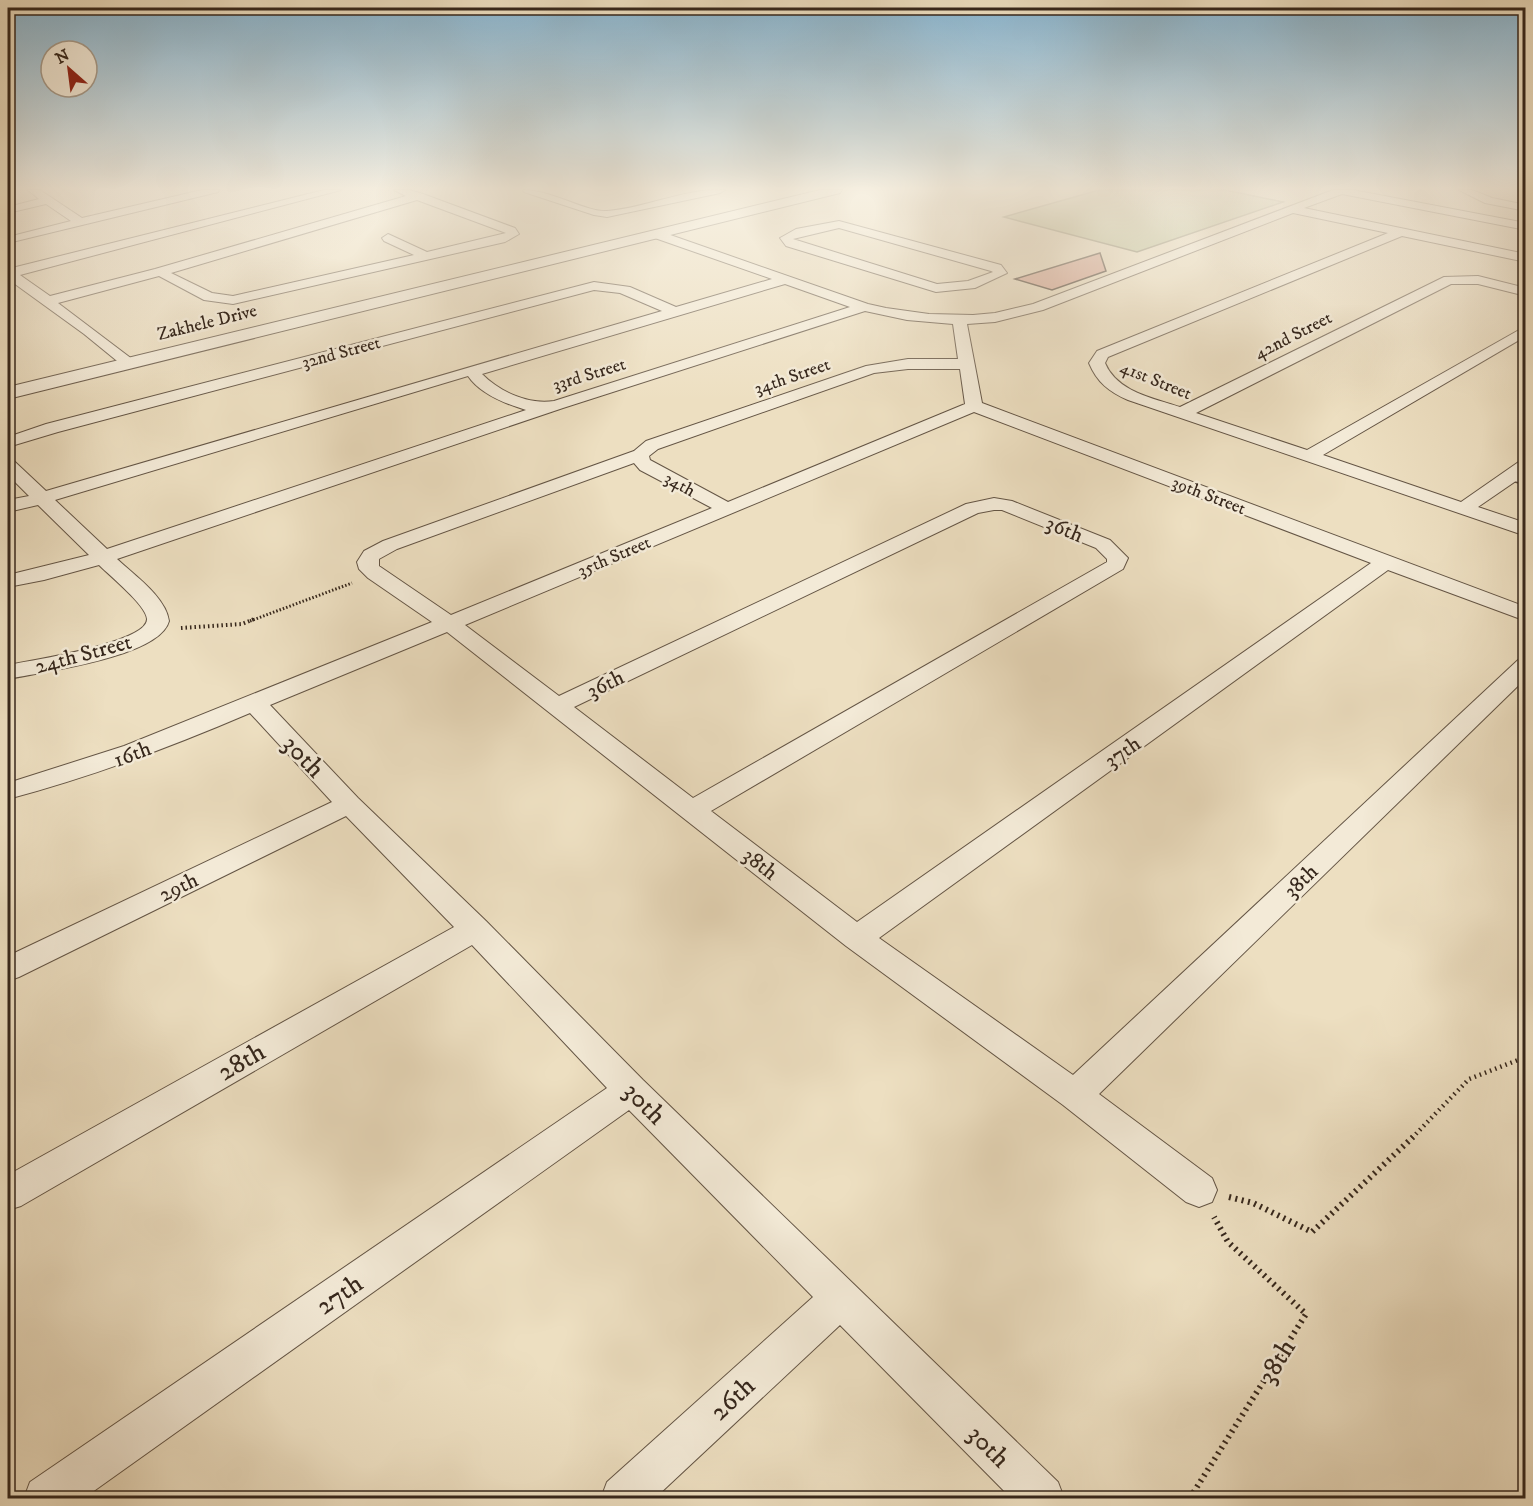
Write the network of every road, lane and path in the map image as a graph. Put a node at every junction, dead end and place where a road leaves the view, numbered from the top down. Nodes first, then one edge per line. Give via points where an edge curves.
1 (58, 260) edge
2 (200, 260) edge
3 (407, 260) edge
4 (547, 260) edge
5 (732, 260) edge
6 (836, 260) edge
7 (844, 260) edge
8 (969, 260) edge
9 (1161, 260) edge
10 (1332, 260) edge
11 (820, 265) dead end
12 (308, 269) dead end
13 (800, 271) dead end
14 (160, 272) junction
15 (8, 273) edge
16 (328, 278) junction
17 (784, 278) junction
18 (1526, 291) edge
19 (48, 302) junction
20 (864, 307) junction
21 (951, 307) junction
22 (674, 311) junction
23 (1526, 330) edge
24 (127, 362) junction
25 (965, 364) junction
26 (478, 368) junction
27 (8, 393) edge
28 (557, 405) junction
29 (974, 406) junction
30 (1182, 412) junction
31 (8, 442) edge
32 (640, 455) junction
33 (1310, 456) junction
34 (8, 465) edge
35 (1526, 465) edge
36 (1517, 480) edge
37 (40, 499) junction
38 (8, 506) edge
39 (726, 508) junction
40 (1464, 508) junction
41 (1526, 530) edge
42 (104, 557) junction
43 (1386, 562) junction
44 (375, 574) junction
45 (8, 581) edge
46 (1526, 615) edge
47 (451, 625) junction
48 (156, 628) junction
49 (1526, 665) edge
50 (8, 672) edge
51 (252, 702) junction
52 (557, 706) junction
53 (8, 791) edge
54 (349, 804) junction
55 (693, 810) junction
56 (475, 929) junction
57 (857, 938) junction
58 (8, 969) edge
59 (1526, 1057) edge
60 (631, 1090) junction
61 (1075, 1095) junction
62 (1199, 1190) junction
63 (8, 1194) edge
64 (840, 1298) junction
65 (46, 1498) edge
66 (623, 1498) edge
67 (1042, 1498) edge
68 (1190, 1498) edge

1 - 15 street
2 - 14 street
3 - 16 street
4 - 24 street, Zakhele Drive
5 - 17 street
6 - 11 street
7 - 21 street via 926,285
8 - 21 street via 1001,273 970,285
9 - 21 street via 1024,312 996,318
10 - 30 street, 41st Street via 1102,354 1097,363 1109,385
12 - 16 street
13 - 17 street, 33rd Street
14 - 16 street via 209,297 225,300
14 - 19 street
15 - 19 street
17 - 20 street
17 - 22 street, 33rd Street
18 - 30 street, 42nd Street via 1478,280 1449,280
19 - 24 street
20 - 21 street via 897,315
20 - 28 street, 33rd Street
21 - 25 street
22 - 26 street, 33rd Street
22 - 31 street, 32nd Street via 622,289 594,286
23 - 33 street
24 - 27 street, Zakhele Drive
25 - 29 street
25 - 32 street, 34th Street via 908,364 872,369 652,445
26 - 28 street, 33rd Street via 474,373 478,381 519,403
26 - 37 street
28 - 42 street
29 - 39 street, 35th Street
29 - 43 street, 39th Street
30 - 33 street, 41st Street
32 - 39 street, 34th via 646,466
32 - 44 street, 34th Street via 378,550 367,562
33 - 40 street, 41st Street
34 - 37 street
35 - 36 street
36 - 40 street
37 - 38 street
37 - 42 street
39 - 47 street, 35th Street
40 - 41 street, 41st Street
42 - 45 street
42 - 48 street via 157,612
43 - 46 street, 39th Street
43 - 57 street, 37th
44 - 47 street, 38th
44 - 48 path via 242,624
47 - 51 street, 35th Street
47 - 52 street, 38th
48 - 50 street, 24th Street via 123,646
49 - 61 street, 38th
51 - 53 street, 16th via 145,749
51 - 54 street, 30th
52 - 55 street, 38th
52 - 55 street, 36th via 973,508 1005,505 1103,544 1118,558 1116,565
54 - 56 street, 30th
54 - 58 street, 29th
55 - 57 street, 38th
56 - 60 street, 30th
56 - 63 street, 28th
57 - 61 street, 38th
59 - 62 path via 1469,1079 1312,1232 1253,1203
60 - 64 street, 30th
60 - 65 street, 27th
61 - 62 street, 38th
62 - 68 path, 38th via 1228,1242 1306,1314
64 - 66 street, 26th
64 - 67 street, 30th

